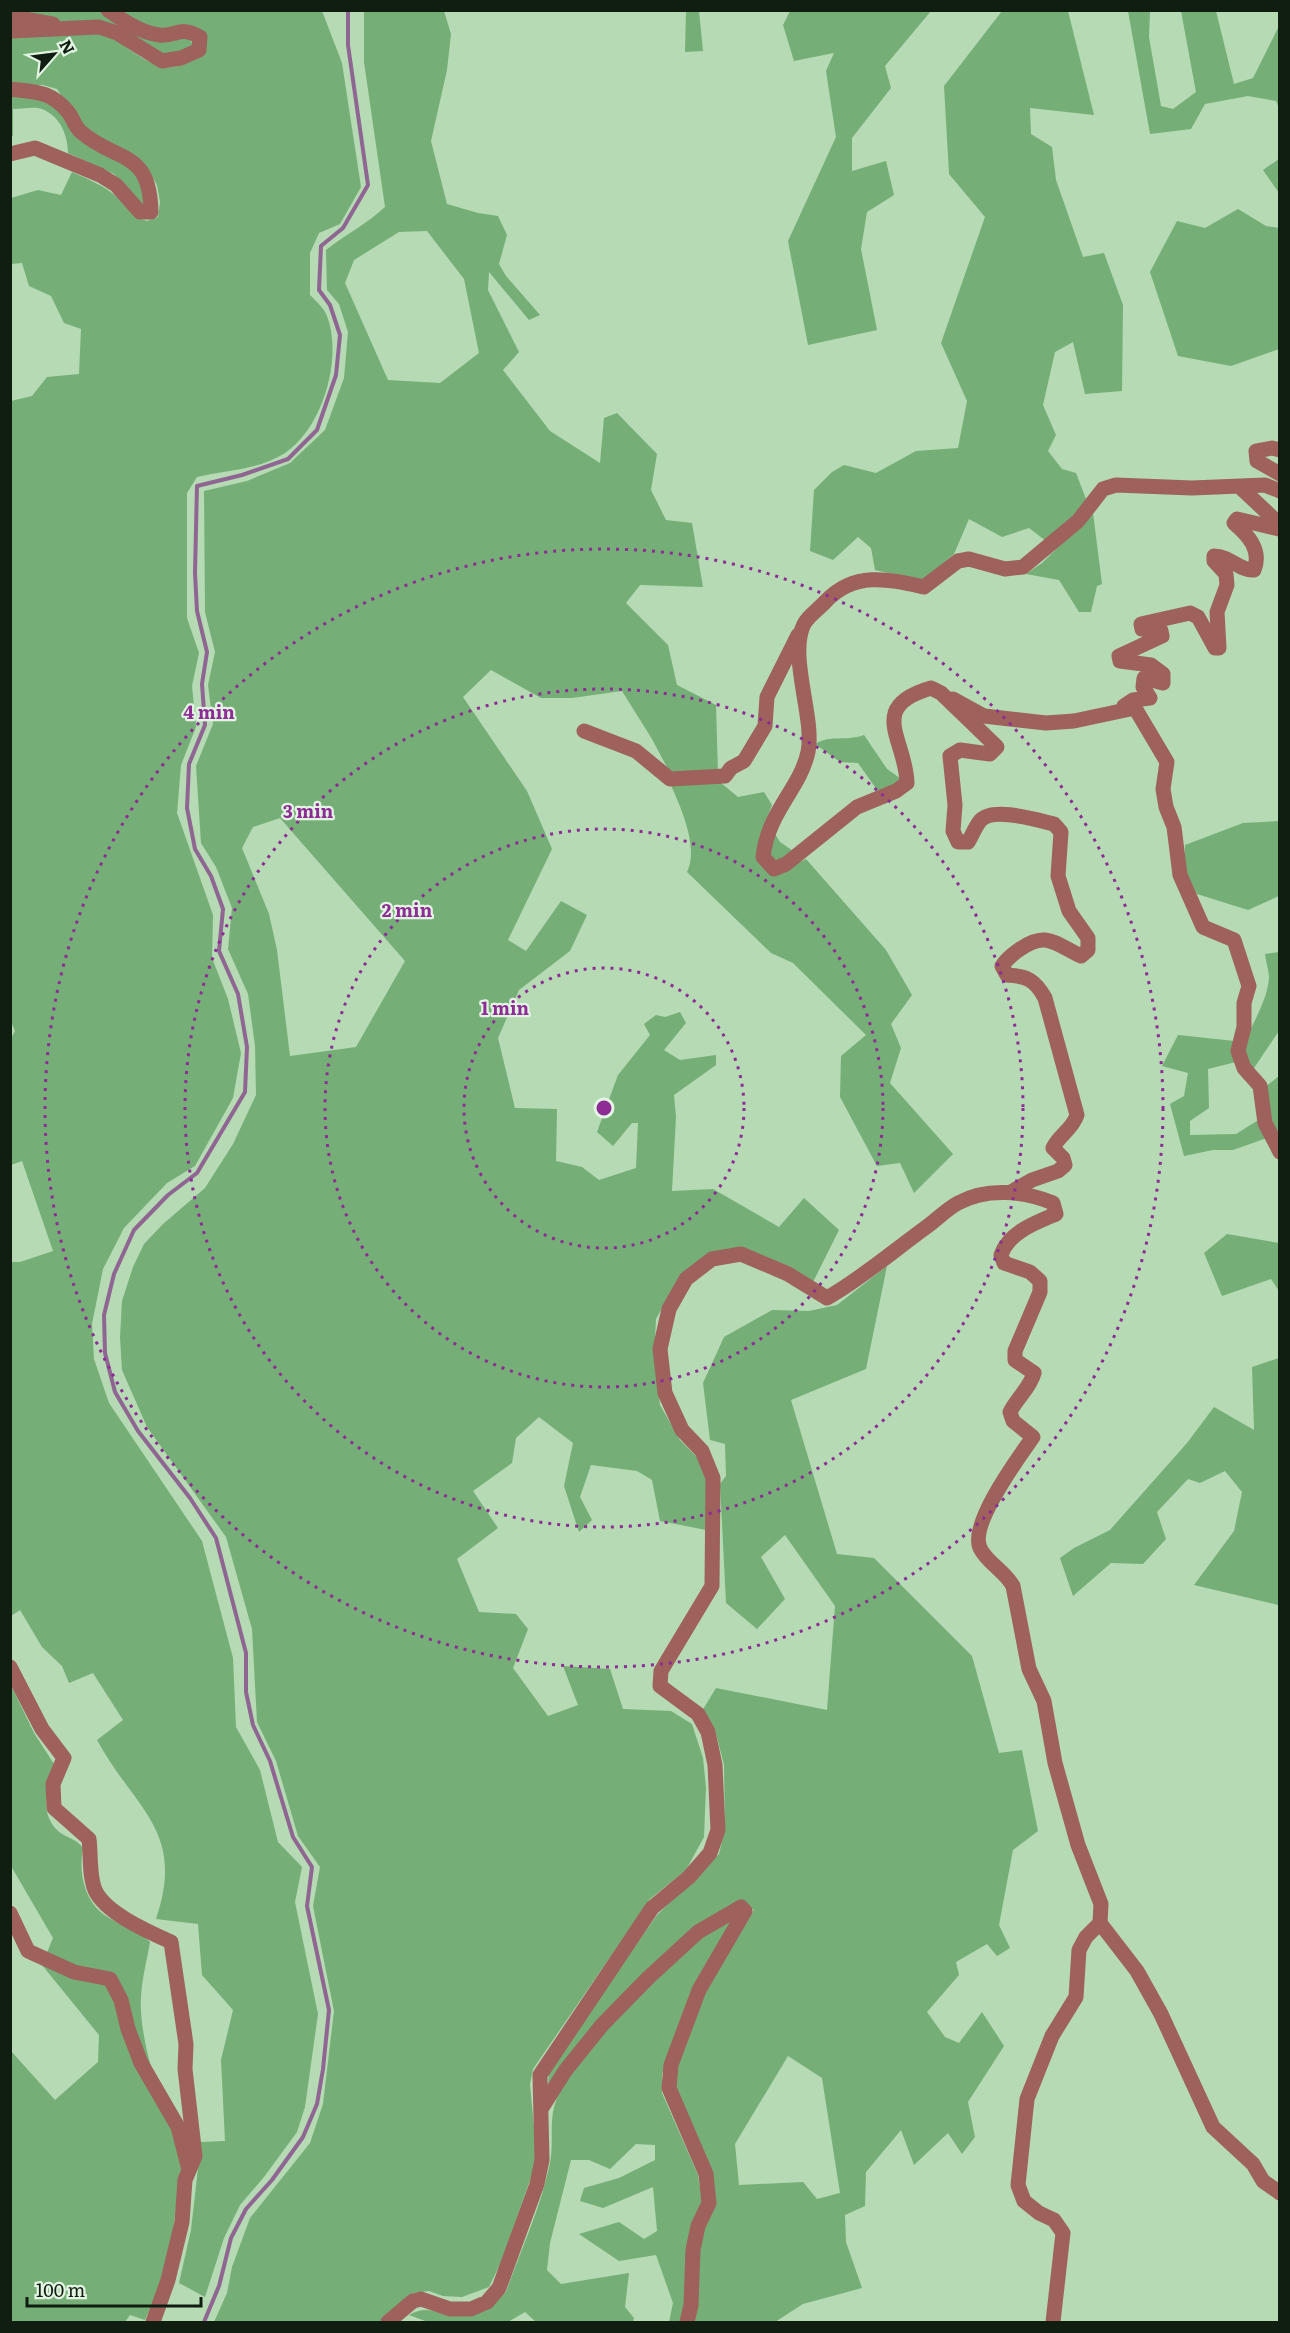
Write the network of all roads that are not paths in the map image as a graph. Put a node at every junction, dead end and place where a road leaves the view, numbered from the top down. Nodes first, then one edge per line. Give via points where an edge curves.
1 (108, 10) edge
2 (10, 16) edge
3 (70, 29) junction
4 (10, 32) edge
5 (10, 90) edge
6 (10, 154) edge
7 (1280, 450) edge
8 (1280, 474) edge
9 (1240, 488) junction
10 (1280, 491) edge
11 (804, 624) junction
12 (941, 693) junction
13 (1113, 712) junction
14 (584, 731) dead end
15 (1280, 1152) edge
16 (1011, 1192) junction
17 (10, 1667) edge
18 (10, 1913) edge
19 (1100, 1923) junction
20 (543, 2106) junction
21 (189, 2170) junction
22 (1280, 2193) edge
23 (153, 2322) edge
24 (388, 2322) edge
25 (687, 2322) edge
26 (1053, 2322) edge

1 - 3 street via 130,25 159,35 186,30 200,37 199,50 162,61 117,33 99,27
2 - 3 street
3 - 4 street
5 - 6 street via 56,98 79,131 143,171 151,192 151,212 140,212 116,184 100,174 54,155 35,148
7 - 8 street via 1256,452 1257,461
9 - 10 street via 1264,485
9 - 11 street via 1134,484 1103,489 1078,521 1023,567 1005,569 969,559 958,561 924,587 878,578 848,584
9 - 13 street via 1274,519 1279,529 1250,520 1237,519 1234,523 1251,537 1257,563 1254,570 1214,556 1226,574 1227,585 1217,612 1219,648 1215,648 1198,617 1190,612 1141,624 1142,629 1161,631 1162,636 1119,656 1120,661 1151,664 1163,674 1163,684 1144,678 1143,687 1150,698 1133,700
11 - 12 street via 800,671 808,752 765,837 763,857 774,869 786,864 857,807 907,783 907,768 892,717 900,702 917,692 931,688
11 - 14 street via 767,697 765,726 744,761 725,776 670,779 636,751
12 - 13 street via 984,716 1018,722 1074,722
12 - 16 street via 997,747 990,754 960,750 950,756 955,805 953,831 958,842 968,842 980,820 989,814 1054,824 1060,832 1058,876 1069,911 1088,938 1088,950 1081,956 1047,940 1035,939 1007,958 1002,966 1007,975 1037,982 1045,998 1077,1115 1074,1126 1053,1148 1065,1165
13 - 15 street via 1135,708 1167,762 1163,789 1174,827 1180,875 1203,927 1234,940 1238,950 1249,986 1238,1051 1244,1068 1260,1086 1265,1123
16 - 19 street via 1035,1195 1053,1203 1056,1214 1017,1233 1001,1255 1004,1263 1030,1272 1040,1281 1040,1292 1015,1351 1016,1360 1034,1373 1010,1412 1013,1421 1033,1437 999,1483 978,1544 985,1557 1014,1586 1029,1669 1044,1701 1078,1845 1101,1904
16 - 20 street via 979,1195 958,1203 856,1282 827,1298 788,1274 741,1254 712,1259 686,1279 669,1309 660,1349 665,1393 682,1430 702,1451 713,1478 712,1586 661,1671 660,1686 698,1714 708,1732 715,1765 718,1830 711,1853 652,1908 565,2035 540,2075
17 - 21 street via 42,1729 64,1758 53,1784 54,1808 89,1839 94,1889 102,1903 171,1942 195,2138 195,2156
18 - 21 street via 28,1951 74,1972 110,1979 122,2000 141,2063 178,2127
19 - 22 street via 1137,1971 1161,2014 1213,2127 1253,2164 1263,2181
19 - 26 street via 1079,1950 1076,1997 1052,2036 1027,2099 1018,2186 1024,2201 1054,2220 1064,2233
20 - 24 street via 542,2160 537,2184 499,2288 487,2302 471,2309 450,2309 422,2299 413,2301
20 - 25 street via 602,2025 648,1978 698,1932 741,1907 746,1911 699,1990 671,2066 669,2088 706,2174 709,2204 698,2226 693,2250
21 - 23 street via 182,2222

